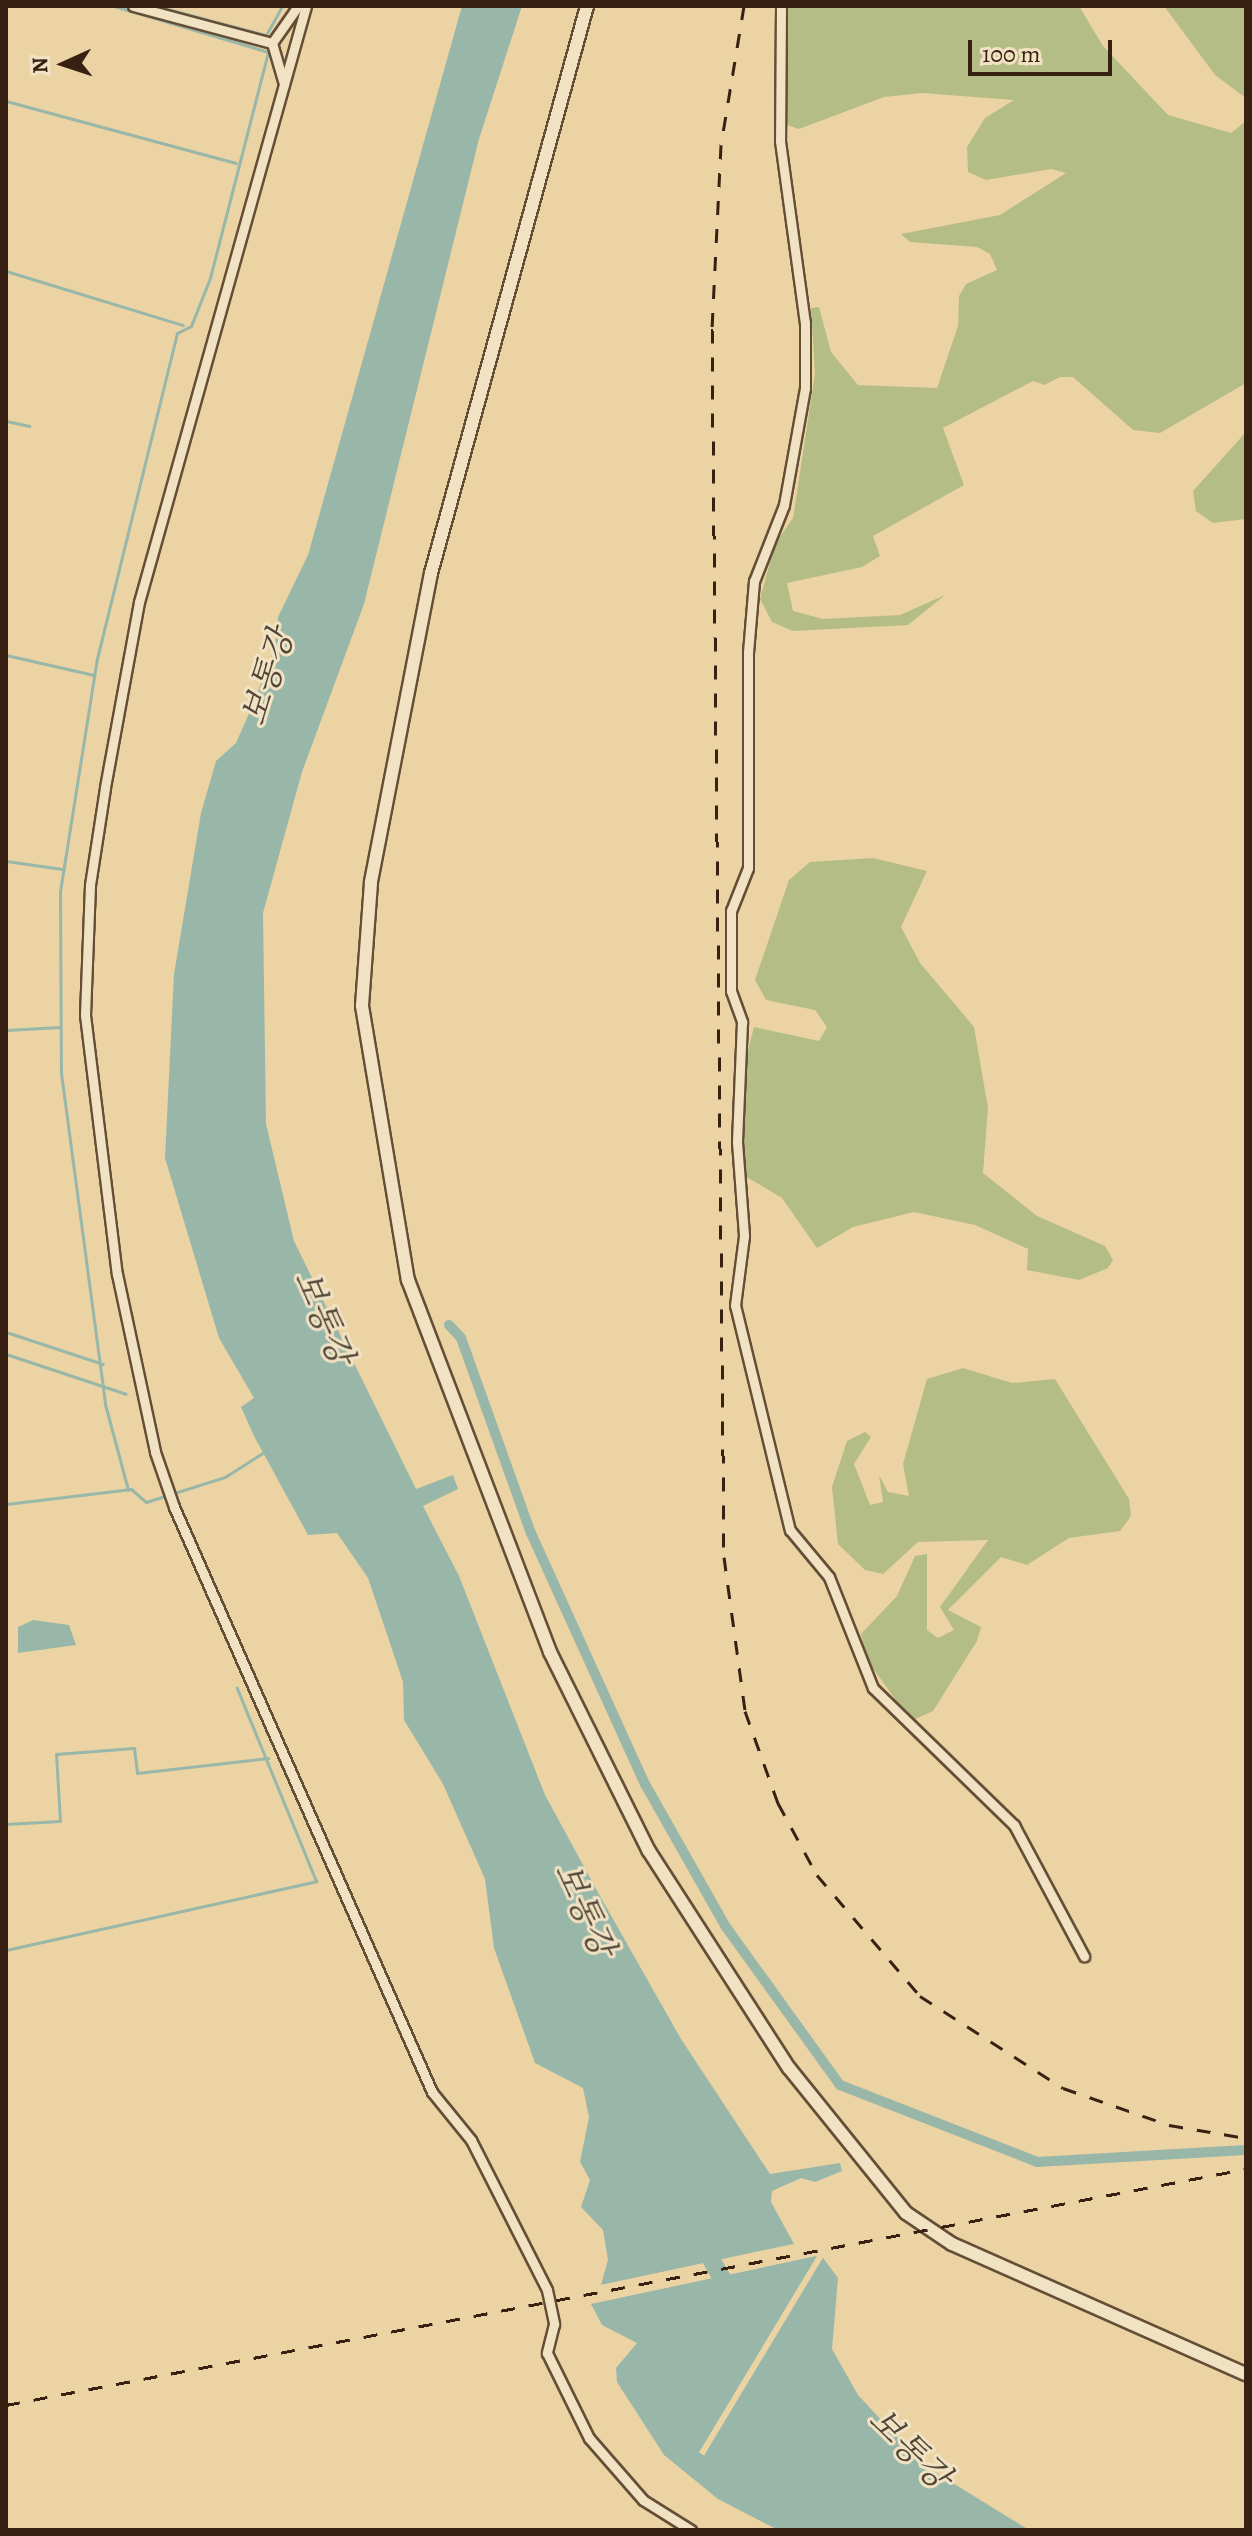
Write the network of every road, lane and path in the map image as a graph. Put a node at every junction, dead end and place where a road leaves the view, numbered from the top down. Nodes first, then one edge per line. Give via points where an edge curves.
1 (133, 6) edge
2 (298, 6) edge
3 (306, 6) edge
4 (587, 6) edge
5 (781, 6) edge
6 (272, 43) junction
7 (285, 87) junction
8 (1084, 1956) dead end
9 (1246, 2374) edge
10 (691, 2530) edge

1 - 6 street
2 - 6 street
3 - 7 street
4 - 9 main road via 431,573 371,883 362,1006 408,1280 494,1520 562,1678 649,1851 789,2068 906,2213 952,2244
5 - 8 street via 780,141 805,323 805,388 784,505 754,581 748,652 748,868 731,911 731,991 742,1022 737,1142 744,1236 735,1305 790,1530 829,1577 873,1688 1014,1825
6 - 7 street
7 - 10 street via 139,602 90,885 85,1015 117,1274 155,1452 174,1507 432,2092 471,2140 547,2290 554,2324 547,2353 589,2438 643,2500

